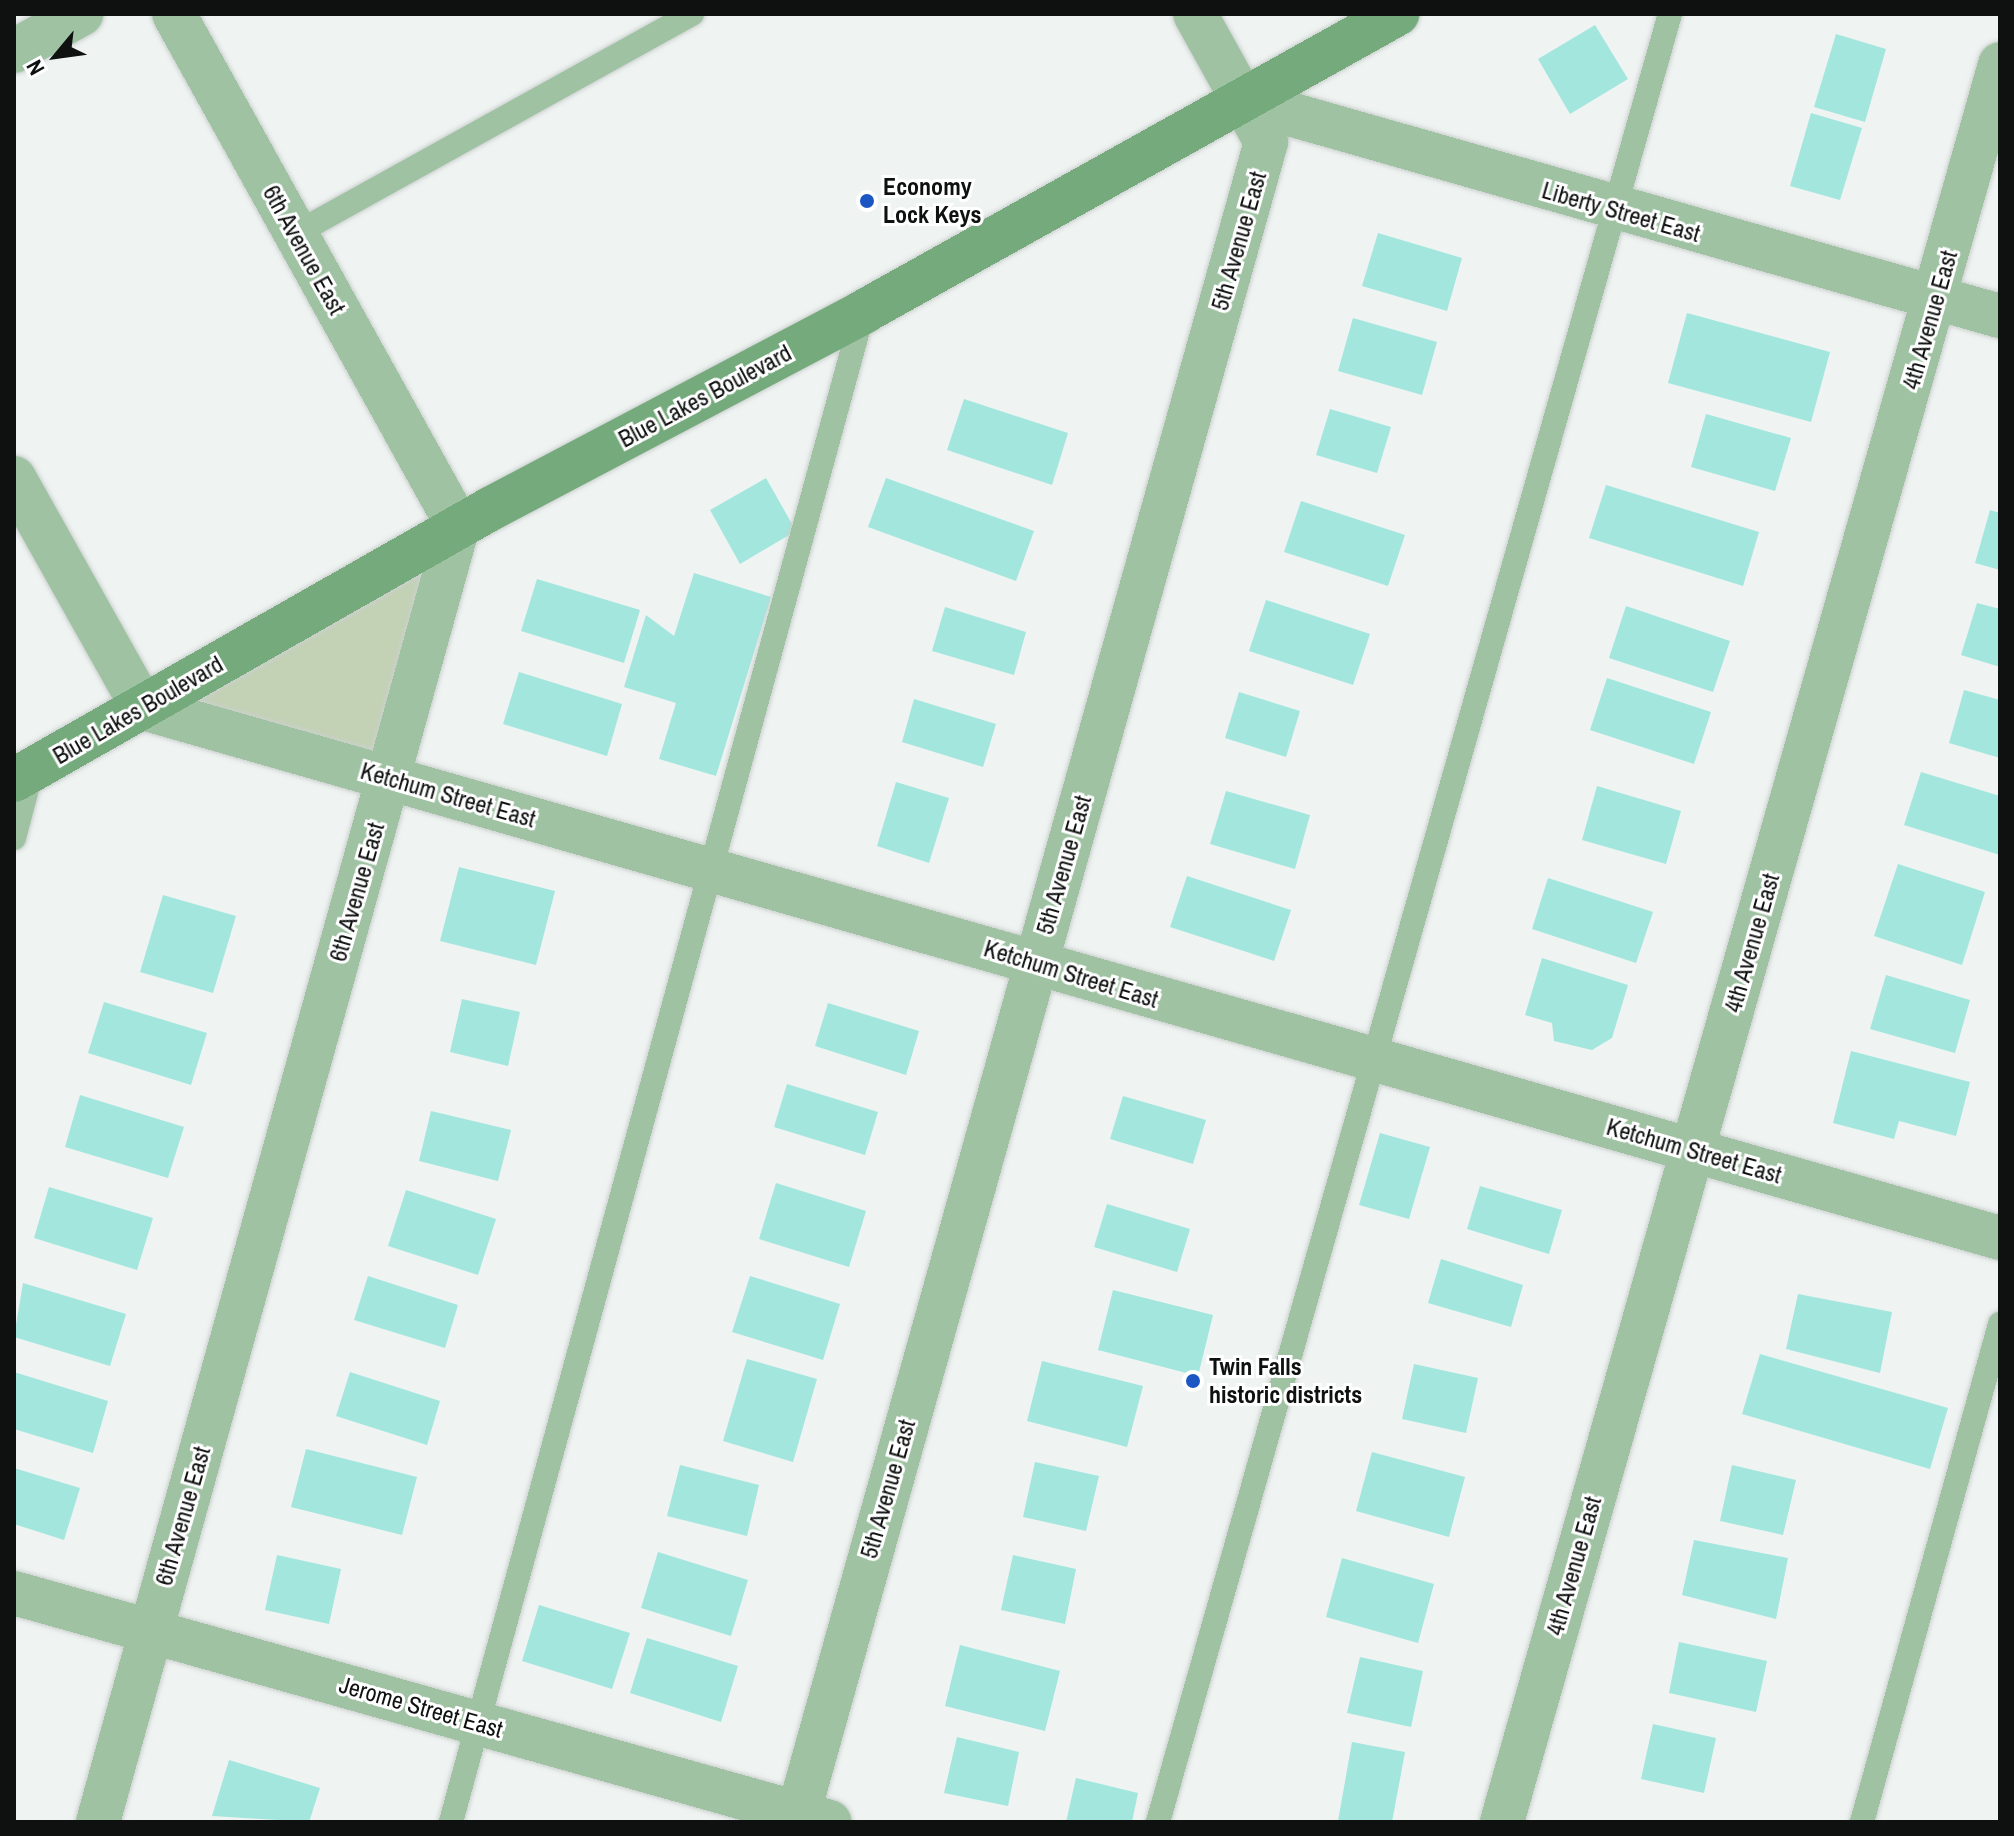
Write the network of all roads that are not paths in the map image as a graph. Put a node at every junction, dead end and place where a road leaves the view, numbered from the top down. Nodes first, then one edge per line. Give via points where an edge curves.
1 (81, 14) edge
2 (174, 14) edge
3 (692, 14) edge
4 (1195, 14) edge
5 (1397, 14) edge
6 (1670, 14) edge
7 (14, 51) edge
8 (2000, 64) edge
9 (1244, 101) junction
10 (1613, 211) junction
11 (295, 234) junction
12 (1936, 299) junction
13 (863, 312) junction
14 (2000, 316) edge
15 (14, 478) edge
16 (458, 526) junction
17 (143, 708) junction
18 (23, 775) edge
19 (388, 778) junction
20 (14, 838) edge
21 (711, 870) junction
22 (1037, 963) junction
23 (1376, 1065) junction
24 (1691, 1150) junction
25 (2000, 1238) edge
26 (2000, 1324) edge
27 (14, 1593) edge
28 (151, 1633) junction
29 (478, 1723) junction
30 (808, 1819) edge
31 (98, 1822) edge
32 (451, 1822) edge
33 (1158, 1822) edge
34 (1502, 1822) edge
35 (1862, 1822) edge

1 - 7 street
2 - 11 street, 6th Avenue East
3 - 11 lane
4 - 9 street, 5th Avenue East
5 - 9 main road, Blue Lakes Boulevard
6 - 10 lane
8 - 12 street, 4th Avenue East
9 - 10 street, Liberty Street East
9 - 13 main road, Blue Lakes Boulevard
9 - 22 street, 5th Avenue East via 1266,142
10 - 12 street, Liberty Street East
10 - 23 lane
11 - 16 street, 6th Avenue East
12 - 14 street, Liberty Street East
12 - 24 street, 4th Avenue East
13 - 16 main road, Blue Lakes Boulevard
13 - 21 lane
15 - 17 street
16 - 17 main road, Blue Lakes Boulevard
16 - 19 street, 6th Avenue East
17 - 18 main road, Blue Lakes Boulevard
17 - 19 street, Ketchum Street East
18 - 20 lane
19 - 21 street, Ketchum Street East
19 - 28 street, 6th Avenue East
21 - 22 street, Ketchum Street East
21 - 29 lane
22 - 23 street, Ketchum Street East
22 - 30 street, 5th Avenue East
23 - 24 street, Ketchum Street East
23 - 33 lane
24 - 25 street, Ketchum Street East
24 - 34 street, 4th Avenue East
26 - 35 lane
27 - 28 street, Jerome Street East
28 - 29 street, Jerome Street East
28 - 31 street, 6th Avenue East
29 - 30 street, Jerome Street East
29 - 32 lane

